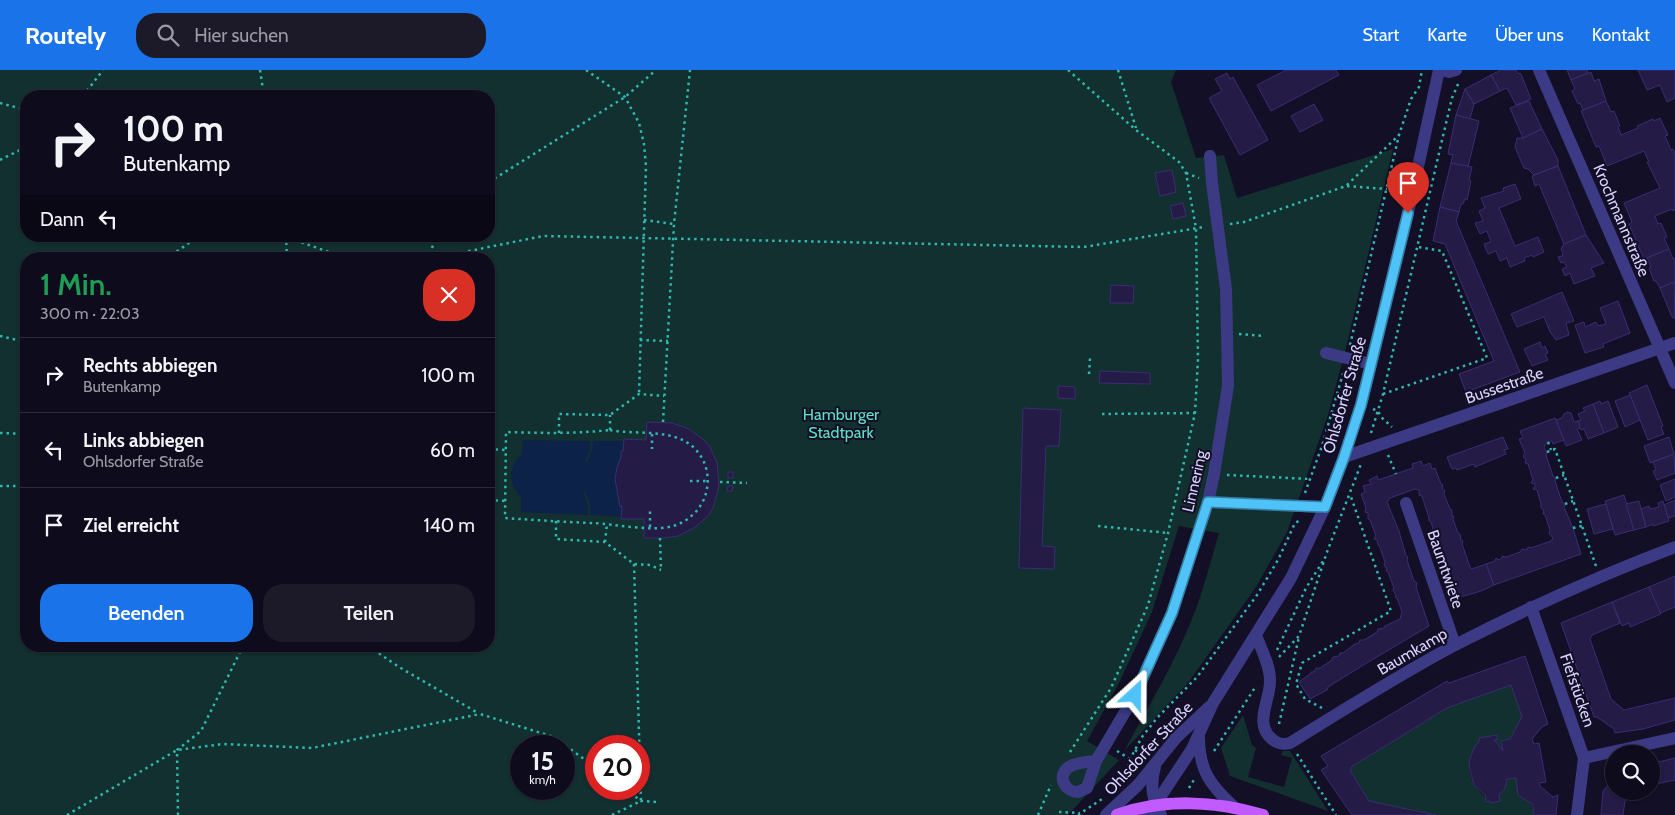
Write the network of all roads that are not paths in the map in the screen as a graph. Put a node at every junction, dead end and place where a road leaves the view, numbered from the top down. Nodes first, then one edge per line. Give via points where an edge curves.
1 (1439, 70) edge
2 (1539, 70) edge
3 (1458, 75) edge
4 (1210, 156) dead end
5 (1675, 343) edge
6 (1660, 348) junction
7 (1326, 353) dead end
8 (1371, 364) junction
9 (1675, 383) edge
10 (1344, 457) junction
11 (1208, 502) junction
12 (1406, 502) dead end
13 (1325, 507) junction
14 (1675, 547) edge
15 (1531, 607) junction
16 (1256, 635) junction
17 (1455, 645) junction
18 (1213, 703) junction
19 (1199, 734) junction
20 (1675, 738) edge
21 (1584, 758) junction
22 (1096, 761) dead end
23 (1156, 764) junction
24 (1234, 807) junction
25 (1158, 810) edge
26 (1106, 815) edge
27 (1117, 815) edge
28 (1146, 815) edge
29 (1263, 815) edge
30 (1577, 815) edge

1 - 3 street
1 - 8 street, Ohlsdorfer Straße
2 - 6 street, Krochmannstraße
4 - 11 street, Linnering via 1226,289 1228,386
5 - 6 street, Bussestraße
6 - 9 street, Krochmannstraße
6 - 10 street, Bussestraße
7 - 8 street
8 - 10 street, Ohlsdorfer Straße
10 - 13 street, Ohlsdorfer Straße
11 - 13 street
11 - 22 street, Linnering via 1172,613 1135,695
12 - 17 street, Baumtwiete
13 - 16 street, Ohlsdorfer Straße via 1291,578
14 - 15 street, Baumkamp
15 - 17 street, Baumkamp
15 - 21 street, Fiefstücken
16 - 17 street, Baumkamp via 1269,672 1263,725 1269,736 1285,745
16 - 18 street, Ohlsdorfer Straße
18 - 19 street, Ohlsdorfer Straße
18 - 23 street, Ohlsdorfer Straße via 1176,738
19 - 24 street via 1199,752 1205,773
19 - 25 street, Ohlsdorfer Straße
20 - 21 street
21 - 30 street, Fiefstücken
23 - 25 street via 1151,788
23 - 26 street, Ohlsdorfer Straße
24 - 25 main road via 1193,804
24 - 29 main road
25 - 27 main road
25 - 28 street, Ohlsdorfer Straße

